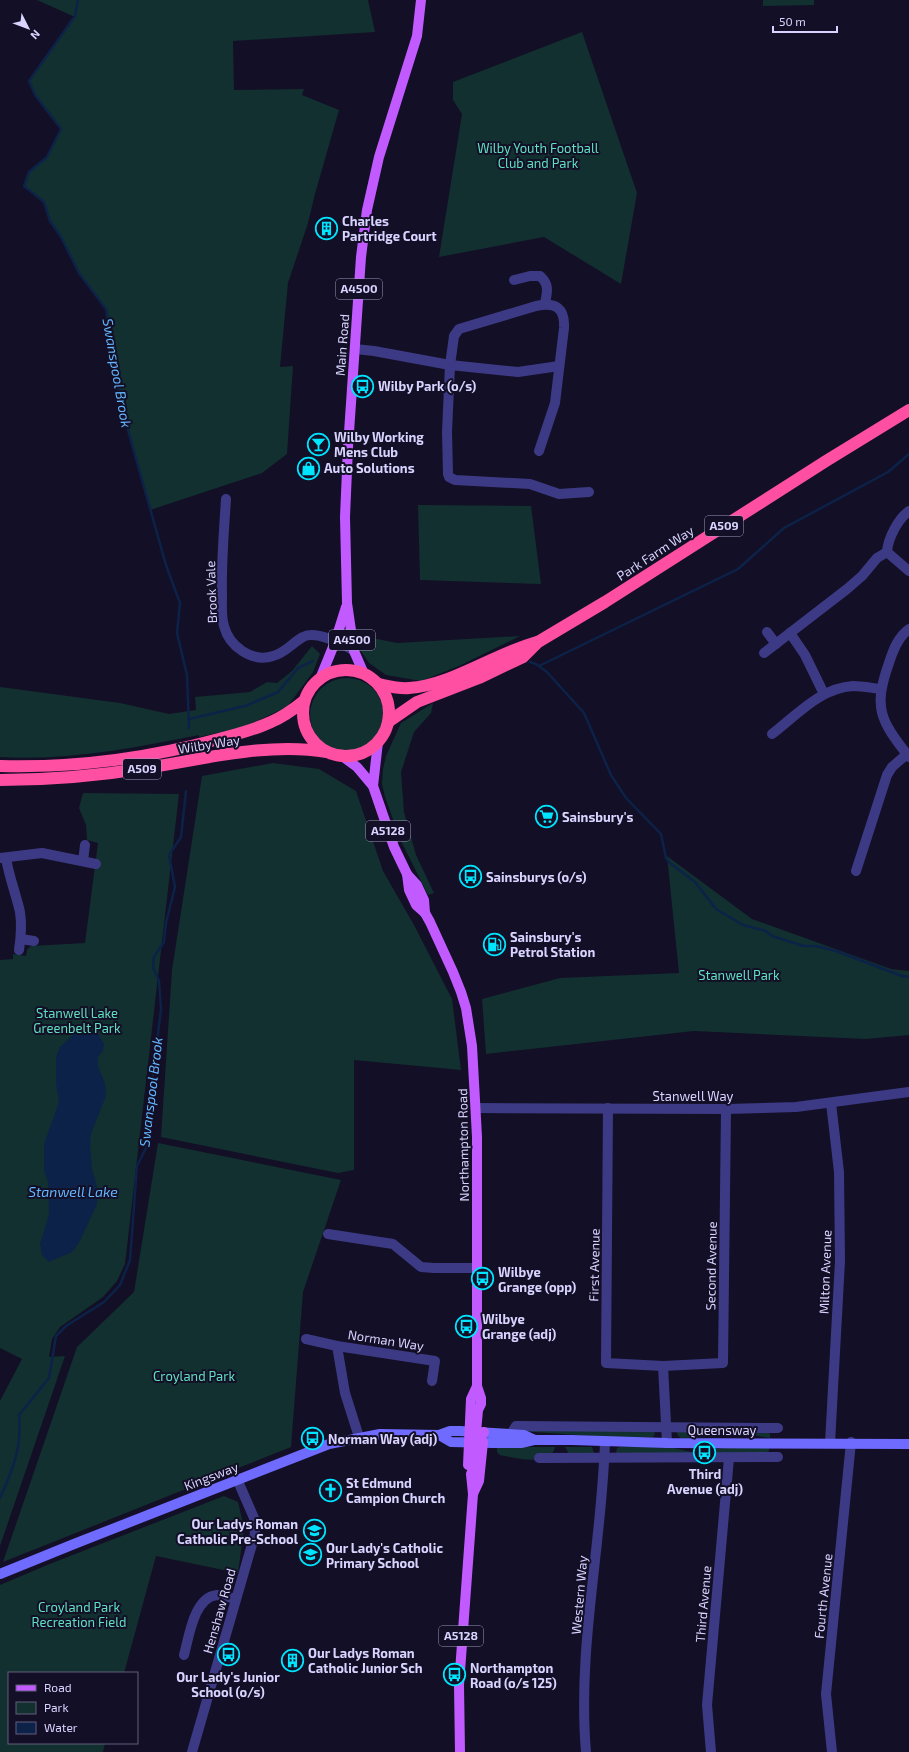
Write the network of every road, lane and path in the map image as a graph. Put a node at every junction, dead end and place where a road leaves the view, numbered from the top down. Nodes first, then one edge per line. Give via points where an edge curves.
1 (421, 0) edge
2 (514, 280) dead end
3 (545, 304) junction
4 (355, 349) junction
5 (450, 365) junction
6 (559, 366) junction
7 (909, 410) edge
8 (539, 451) dead end
9 (589, 492) dead end
10 (226, 499) dead end
11 (909, 511) edge
12 (887, 552) junction
13 (909, 571) edge
14 (347, 603) junction
15 (909, 629) edge
16 (767, 632) dead end
17 (790, 633) junction
18 (335, 642) junction
19 (538, 642) junction
20 (776, 644) junction
21 (354, 652) junction
22 (764, 653) dead end
23 (364, 674) junction
24 (320, 678) junction
25 (378, 684) junction
26 (880, 689) junction
27 (824, 694) junction
28 (304, 702) junction
29 (388, 722) junction
30 (772, 734) dead end
31 (378, 742) junction
32 (327, 752) junction
33 (908, 755) edge
34 (342, 756) junction
35 (0, 766) edge
36 (0, 780) edge
37 (373, 786) junction
38 (85, 845) dead end
39 (3, 858) edge
40 (83, 861) junction
41 (96, 864) dead end
42 (856, 871) dead end
43 (21, 939) junction
44 (34, 941) dead end
45 (19, 950) dead end
46 (909, 1092) edge
47 (831, 1103) junction
48 (476, 1108) junction
49 (608, 1108) junction
50 (726, 1109) junction
51 (328, 1234) dead end
52 (477, 1268) junction
53 (306, 1339) dead end
54 (337, 1346) junction
55 (663, 1366) junction
56 (432, 1381) dead end
57 (477, 1386) junction
58 (666, 1426) junction
59 (778, 1428) dead end
60 (477, 1432) junction
61 (511, 1434) junction
62 (439, 1435) junction
63 (359, 1437) junction
64 (536, 1440) junction
65 (605, 1441) junction
66 (830, 1442) junction
67 (851, 1442) junction
68 (477, 1443) junction
69 (666, 1443) junction
70 (909, 1444) edge
71 (604, 1457) junction
72 (778, 1457) dead end
73 (539, 1458) dead end
74 (729, 1458) junction
75 (237, 1479) junction
76 (473, 1494) junction
77 (0, 1574) edge
78 (236, 1599) junction
79 (184, 1655) dead end
80 (195, 1751) edge
81 (460, 1752) edge
82 (586, 1752) edge
83 (711, 1752) edge
84 (832, 1752) edge

1 - 4 main road, Main Road / A4500 via 417,36 379,157 367,210
2 - 3 street via 540,276 548,287
3 - 5 street via 459,329 454,336
3 - 6 street via 559,309 565,318
4 - 5 street
4 - 14 main road, Main Road / A4500 via 345,492
5 - 6 street via 514,372
5 - 9 street via 447,432 449,477 460,480 530,484 559,494
6 - 8 street via 555,403
7 - 19 highway, Park Farm Way / A509
10 - 18 street, Brook Vale via 222,604 224,627 230,639 244,653 262,658 279,654 309,635
11 - 12 street via 897,526
12 - 13 street
12 - 17 street via 877,558 847,589
14 - 18 main road, Main Road / A4500
14 - 21 main road, Main Road / A4500
15 - 26 street via 894,648
16 - 20 street
17 - 20 street
17 - 27 street via 805,654
18 - 21 street, Brook Vale
18 - 24 main road, Main Road / A4500
19 - 25 highway, Park Farm Way / A509 via 427,685 409,688
19 - 29 highway, Park Farm Way / A509 via 523,656 479,678 417,702
20 - 22 street
21 - 23 main road, Main Road / A4500
23 - 24 highway via 342,670
23 - 25 highway
24 - 28 highway via 310,689
25 - 29 highway via 389,706
26 - 27 street via 854,686 838,688
26 - 33 street via 879,702 889,730
27 - 30 street via 810,702
28 - 32 highway via 305,727 313,742
28 - 35 highway, Wilby Way / A509 via 290,712 254,729 185,748 90,762
29 - 31 highway
31 - 34 highway via 365,752
31 - 37 main road, Northampton Road / A5128
32 - 34 highway
32 - 36 highway, Wilby Way / A509 via 307,748 258,751 88,776
33 - 42 street via 892,767 887,775
34 - 37 main road, Northampton Road / A5128 via 357,767
37 - 48 main road, Northampton Road / A5128 via 394,847 407,874 409,890 425,914 453,972 466,1008 472,1046
38 - 40 street
39 - 40 street via 42,853
39 - 43 street via 20,912
40 - 41 street
43 - 44 street
43 - 45 street
46 - 47 street, Stanwell Way
47 - 50 street, Stanwell Way
47 - 66 street, Milton Avenue via 839,1172 840,1261
48 - 49 street, Stanwell Way
48 - 52 main road, Northampton Road / A5128
49 - 50 street, Stanwell Way
49 - 55 street, First Avenue via 606,1363
50 - 55 street, Second Avenue via 723,1363
51 - 52 street via 393,1244 421,1267
52 - 57 main road, Northampton Road / A5128
53 - 54 street, Norman Way
54 - 56 street, Norman Way via 435,1361
54 - 63 street, Norman Way via 345,1393
55 - 58 street
57 - 60 main road, Northampton Road / A5128 via 471,1400
57 - 60 main road, Northampton Road / A5128 via 484,1410
58 - 59 street, Queensway
58 - 61 street, Queensway via 516,1426
58 - 69 street
60 - 61 street, Queensway
60 - 62 street, Kingsway via 450,1432
60 - 68 main road, Northampton Road / A5128
60 - 68 main road, Northampton Road / A5128
61 - 64 street, Queensway via 524,1435
62 - 63 street, Kingsway via 380,1434
62 - 68 street, Kingsway via 451,1442
63 - 75 street, Kingsway via 329,1444
64 - 65 street, Queensway
64 - 68 street, Queensway via 522,1443
65 - 69 street, Queensway
65 - 71 street, Western Way
66 - 67 street, Queensway
66 - 69 street, Queensway
67 - 70 street, Queensway
67 - 84 street, Fourth Avenue via 826,1694
68 - 76 main road, Northampton Road / A5128 via 479,1481
68 - 76 main road, Northampton Road / A5128 via 468,1466
71 - 73 street
71 - 74 street
71 - 82 street, Western Way via 584,1677
72 - 74 street
74 - 83 street, Third Avenue via 707,1704
75 - 77 street, Kingsway
75 - 78 street, Henshaw Road via 254,1518 255,1534
76 - 81 main road, Northampton Road / A5128 via 458,1685
78 - 79 street via 217,1595 203,1602 194,1618
78 - 80 street, Henshaw Road

